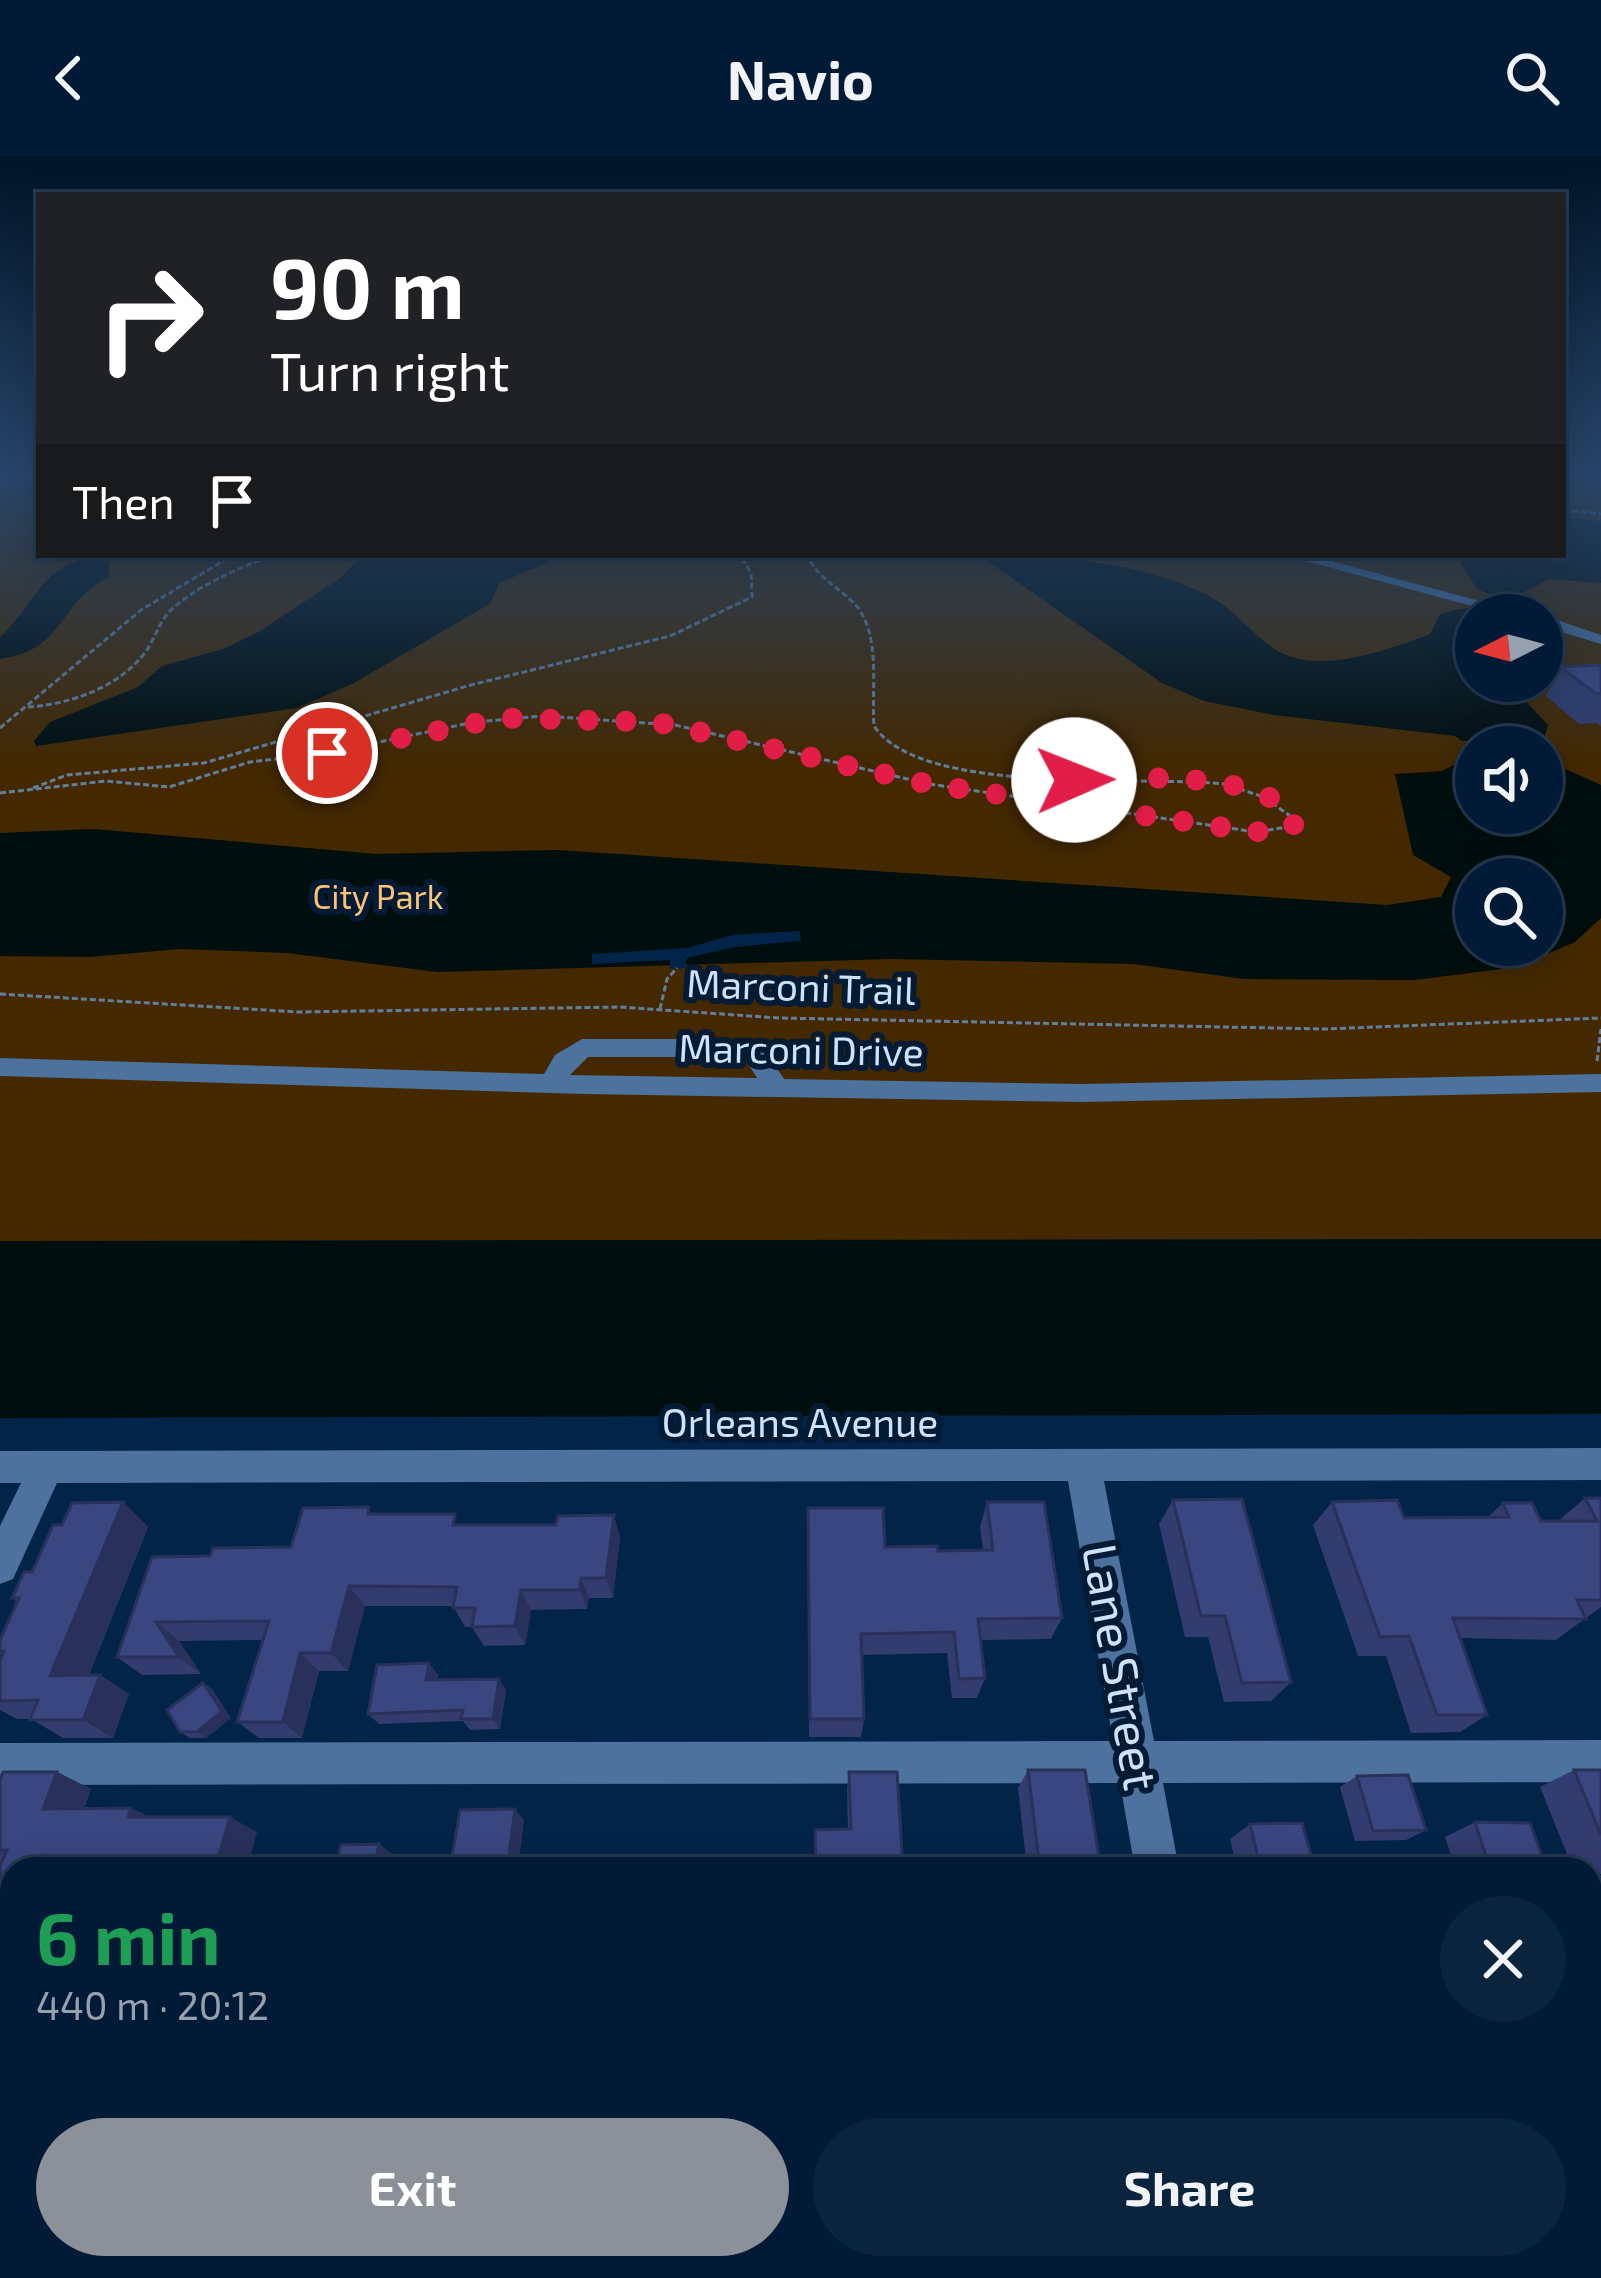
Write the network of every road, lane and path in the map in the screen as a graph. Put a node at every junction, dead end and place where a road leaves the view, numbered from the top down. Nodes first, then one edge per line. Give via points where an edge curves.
1 (205, 571) edge
2 (235, 571) edge
3 (750, 571) edge
4 (812, 571) edge
5 (1353, 571) edge
6 (1455, 597) edge
7 (1563, 628) edge
8 (1598, 640) edge
9 (28, 707) junction
10 (0, 728) edge
11 (33, 788) junction
12 (0, 793) edge
13 (677, 968) dead end
14 (0, 994) edge
15 (660, 1009) junction
16 (1601, 1018) edge
17 (1601, 1029) edge
18 (0, 1067) edge
19 (1601, 1072) edge
20 (1601, 1083) edge
21 (553, 1084) junction
22 (776, 1088) junction
23 (1601, 1464) edge
24 (1083, 1465) junction
25 (0, 1467) edge
26 (47, 1467) junction
27 (0, 1566) edge
28 (1601, 1761) edge
29 (1138, 1762) junction
30 (0, 1764) edge
31 (1155, 1857) edge

1 - 9 path via 141,610
2 - 9 path via 162,618 141,658 105,685
3 - 11 path via 752,597 691,629 204,763 67,775
4 - 11 path via 864,617 874,726 895,749 947,771 993,778 1223,782 1281,805 1294,826 1256,832 980,793 676,724 544,716 250,762 169,788 106,781
5 - 6 street
7 - 8 street
9 - 10 path
11 - 12 path
13 - 15 path
14 - 15 path, Marconi Trail via 298,1012
15 - 16 path, Marconi Trail via 1325,1029
17 - 19 path
18 - 21 street, Marconi Drive
20 - 22 street, Marconi Drive via 1082,1093
21 - 22 street, Marconi Drive
21 - 22 street via 582,1048 727,1048 756,1057
23 - 24 street, Orleans Avenue
24 - 26 street, Orleans Avenue
24 - 29 street, Lane Street
25 - 26 street, Orleans Avenue
26 - 27 street
28 - 29 street
29 - 30 street
29 - 31 street, Lane Street

